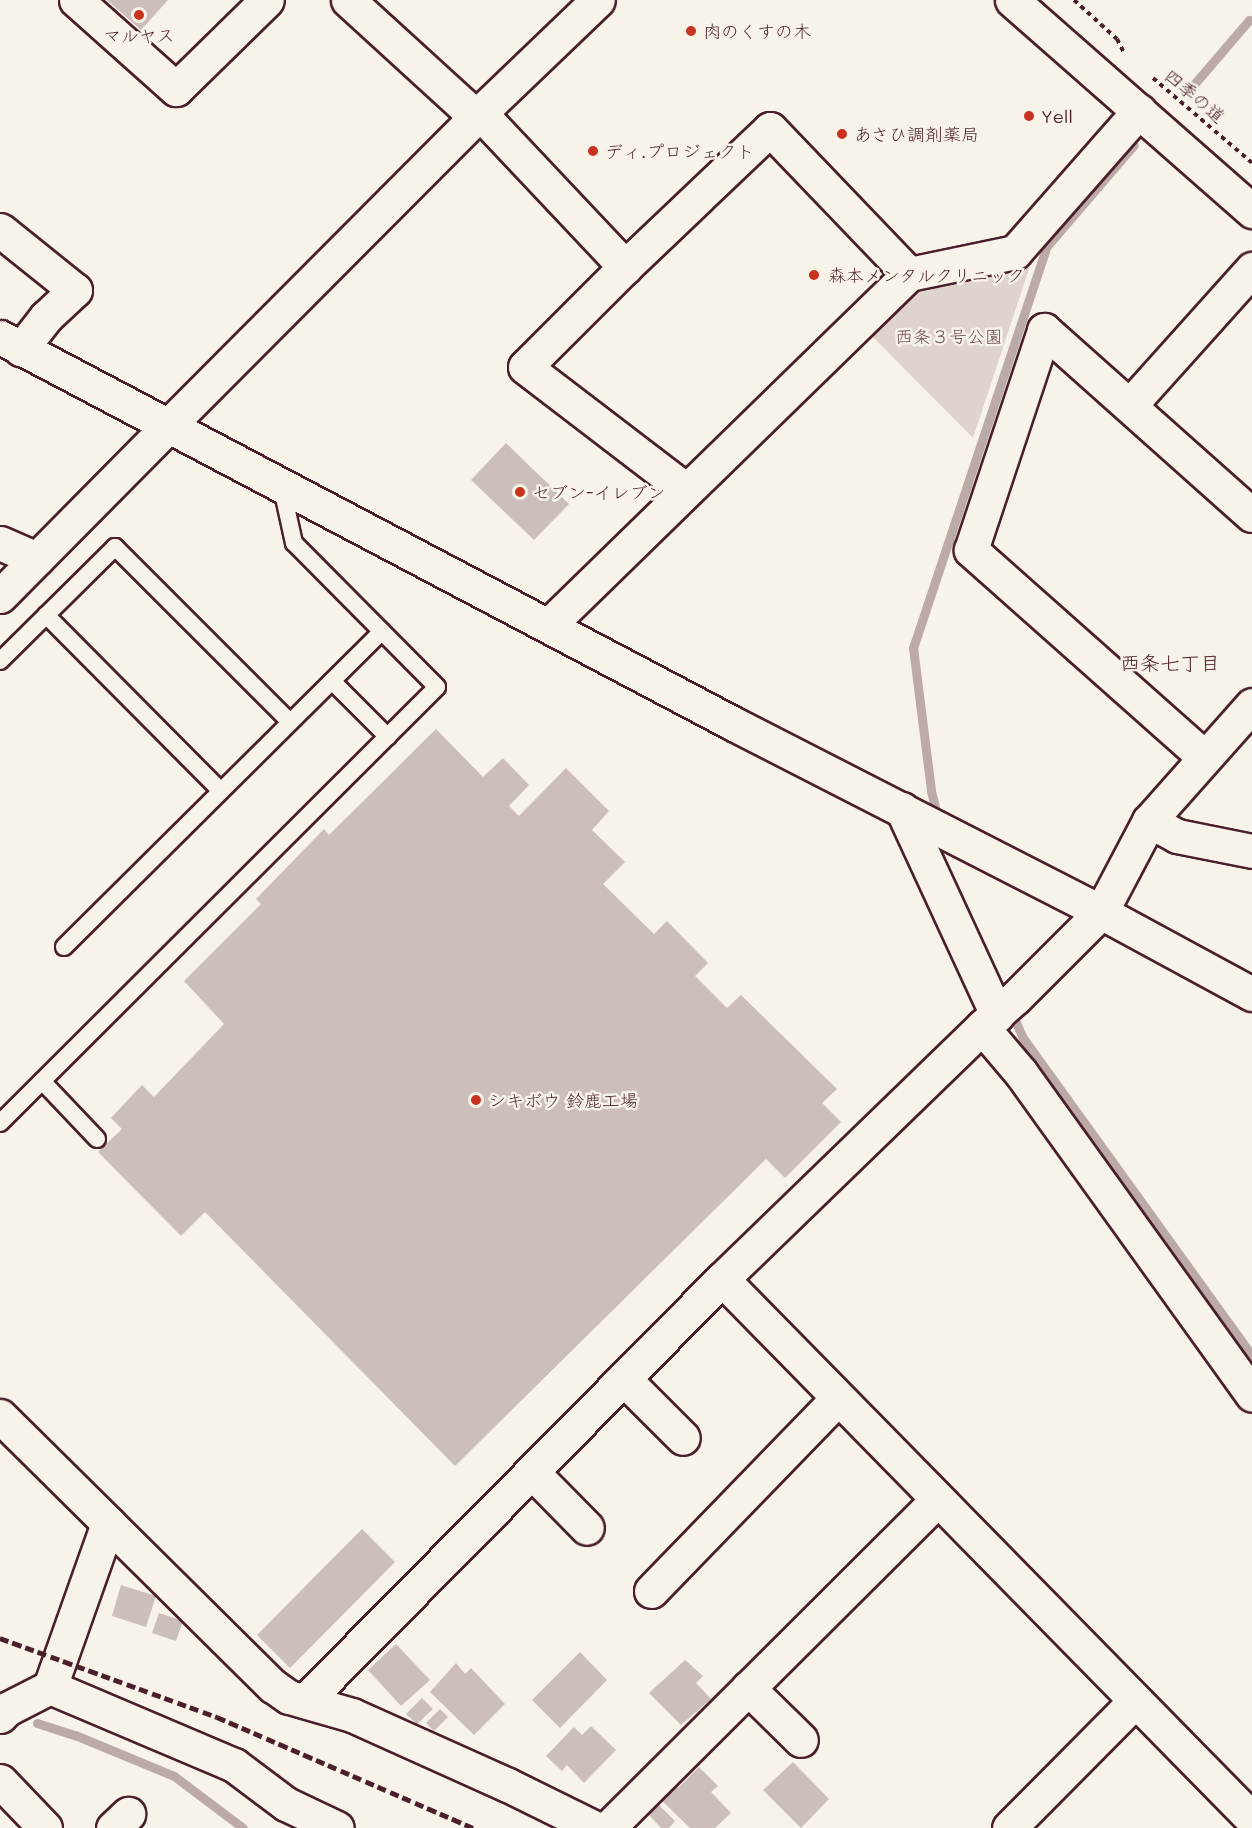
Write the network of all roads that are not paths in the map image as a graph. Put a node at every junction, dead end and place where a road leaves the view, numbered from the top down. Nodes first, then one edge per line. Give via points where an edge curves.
1 (76, 0) edge
2 (267, 0) edge
3 (348, 0) edge
4 (598, 0) edge
5 (1012, 0) edge
6 (1139, 111) junction
7 (478, 115) junction
8 (1252, 211) edge
9 (0, 230) edge
10 (625, 267) junction
11 (1252, 269) edge
12 (909, 274) junction
13 (11, 343) edge
14 (1130, 405) junction
15 (169, 425) junction
16 (281, 484) junction
17 (686, 490) junction
18 (1252, 515) edge
19 (0, 543) edge
20 (37, 559) junction
21 (0, 596) edge
22 (46, 615) junction
23 (549, 625) junction
24 (382, 631) junction
25 (0, 661) edge
26 (332, 681) junction
27 (1252, 705) edge
28 (290, 722) junction
29 (388, 737) junction
30 (1204, 757) junction
31 (221, 791) junction
32 (902, 809) junction
33 (1149, 821) junction
34 (1252, 851) edge
35 (1101, 912) junction
36 (64, 947) dead end
37 (1252, 994) edge
38 (998, 1013) junction
39 (42, 1081) junction
40 (0, 1123) edge
41 (97, 1139) dead end
42 (722, 1279) junction
43 (624, 1378) junction
44 (1252, 1395) edge
45 (837, 1399) junction
46 (0, 1416) edge
47 (683, 1438) dead end
48 (532, 1472) junction
49 (937, 1500) junction
50 (108, 1523) junction
51 (587, 1528) dead end
52 (651, 1591) dead end
53 (50, 1687) junction
54 (748, 1688) junction
55 (305, 1701) junction
56 (1135, 1701) junction
57 (0, 1716) edge
58 (801, 1740) dead end
59 (0, 1781) edge
60 (285, 1816) edge
61 (1252, 1819) edge
62 (45, 1828) edge
63 (337, 1828) edge
64 (595, 1828) edge
65 (608, 1828) edge
66 (1008, 1828) edge

1 - 2 street via 176,89
3 - 7 street
4 - 7 street
5 - 6 street
6 - 8 street
6 - 12 street via 1015,252
7 - 10 street
7 - 15 street
9 - 13 street via 75,290
10 - 12 street via 770,129
10 - 17 street via 525,367
11 - 14 street
12 - 17 street
13 - 15 street
14 - 18 street
14 - 30 street via 1044,330 971,550
15 - 16 street
15 - 20 street
16 - 23 street
16 - 24 lane via 294,543
17 - 23 street
19 - 20 street
20 - 21 street
22 - 25 lane
22 - 28 lane via 115,547
22 - 31 lane
23 - 32 street
24 - 26 lane
24 - 29 lane via 437,687
26 - 28 lane
26 - 29 lane
27 - 30 street
28 - 31 lane
29 - 39 lane
30 - 33 street
31 - 36 lane
32 - 35 street
32 - 38 street
33 - 34 street via 1178,836
33 - 35 street
35 - 37 street
35 - 38 street
38 - 42 street
38 - 44 street via 1021,1073
39 - 40 lane
39 - 41 lane
42 - 43 street
42 - 45 street
43 - 47 street
43 - 48 street
45 - 49 street
45 - 52 street
46 - 50 street
48 - 51 street
48 - 55 street
49 - 54 street
49 - 56 street
50 - 53 street
50 - 55 street via 273,1686 289,1697
53 - 57 street
53 - 60 street via 234,1765
54 - 58 street
54 - 65 street
55 - 64 street via 351,1715
56 - 61 street
56 - 66 street
59 - 62 street
60 - 63 street

